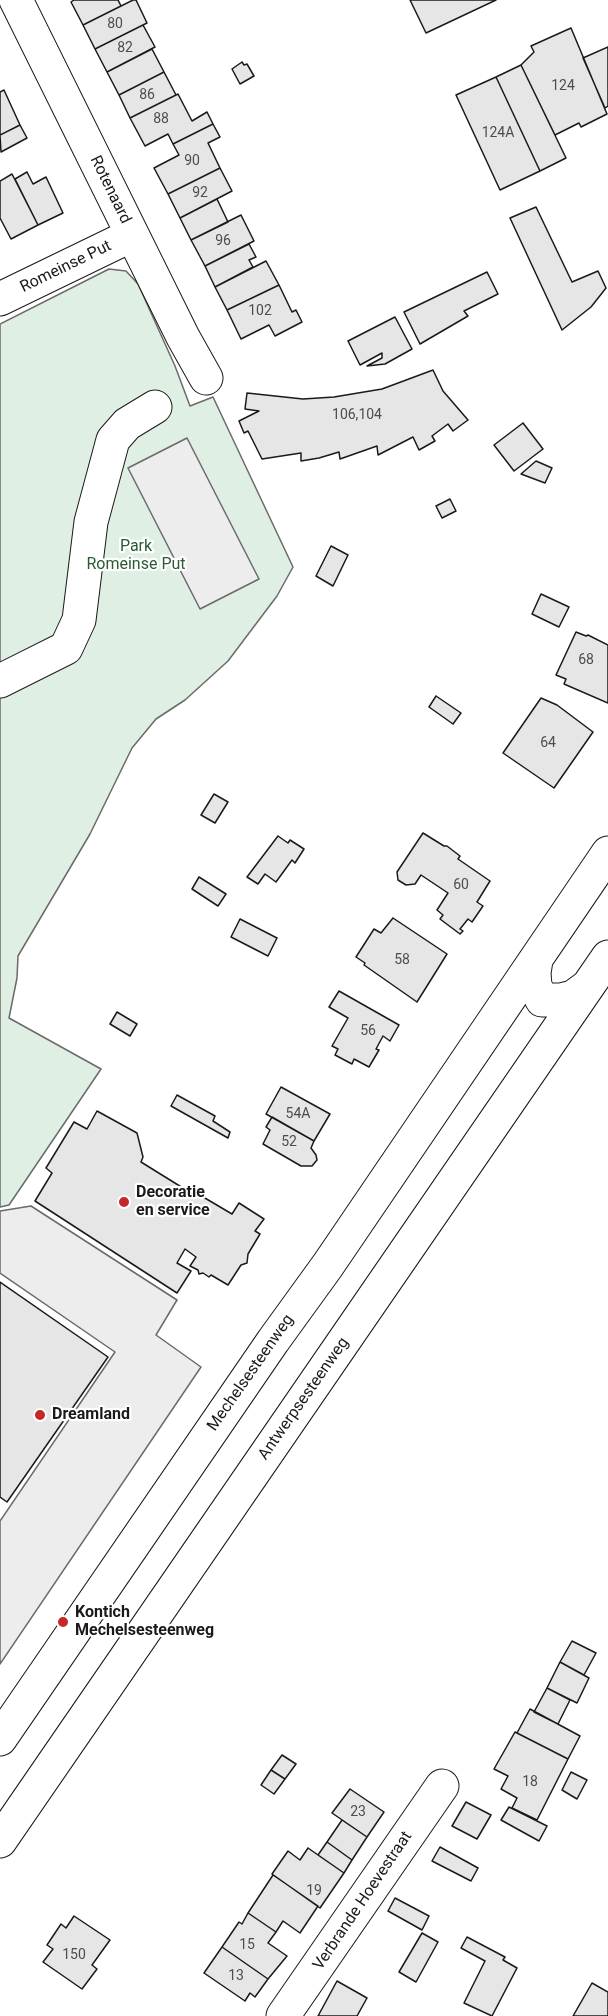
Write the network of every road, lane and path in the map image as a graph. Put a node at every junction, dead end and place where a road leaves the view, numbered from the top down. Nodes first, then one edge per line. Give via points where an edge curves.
1 (16, 0) edge
2 (132, 235) junction
3 (0, 299) edge
4 (206, 378) dead end
5 (155, 407) dead end
6 (0, 681) edge
7 (608, 853) edge
8 (608, 957) edge
9 (536, 960) junction
10 (588, 986) junction
11 (542, 1000) junction
12 (503, 1008) junction
13 (554, 1036) junction
14 (0, 1739) edge
15 (442, 1786) dead end
16 (0, 1841) edge
17 (283, 2016) edge

1 - 2 main road, Rotenaard
2 - 3 main road, Romeinse Put
2 - 4 main road, Rotenaard
5 - 6 main road via 127,424 113,440 91,522 79,620 66,648
7 - 9 main road, Mechelsesteenweg
8 - 10 main road, Antwerpsesteenweg
9 - 11 main road via 535,986
9 - 12 main road, Mechelsesteenweg
10 - 11 main road via 561,1000
10 - 13 main road, Antwerpsesteenweg
11 - 12 main road via 530,998
11 - 13 main road via 552,1019
12 - 14 main road, Mechelsesteenweg
13 - 16 main road, Antwerpsesteenweg
15 - 17 main road, Verbrande Hoevestraat

